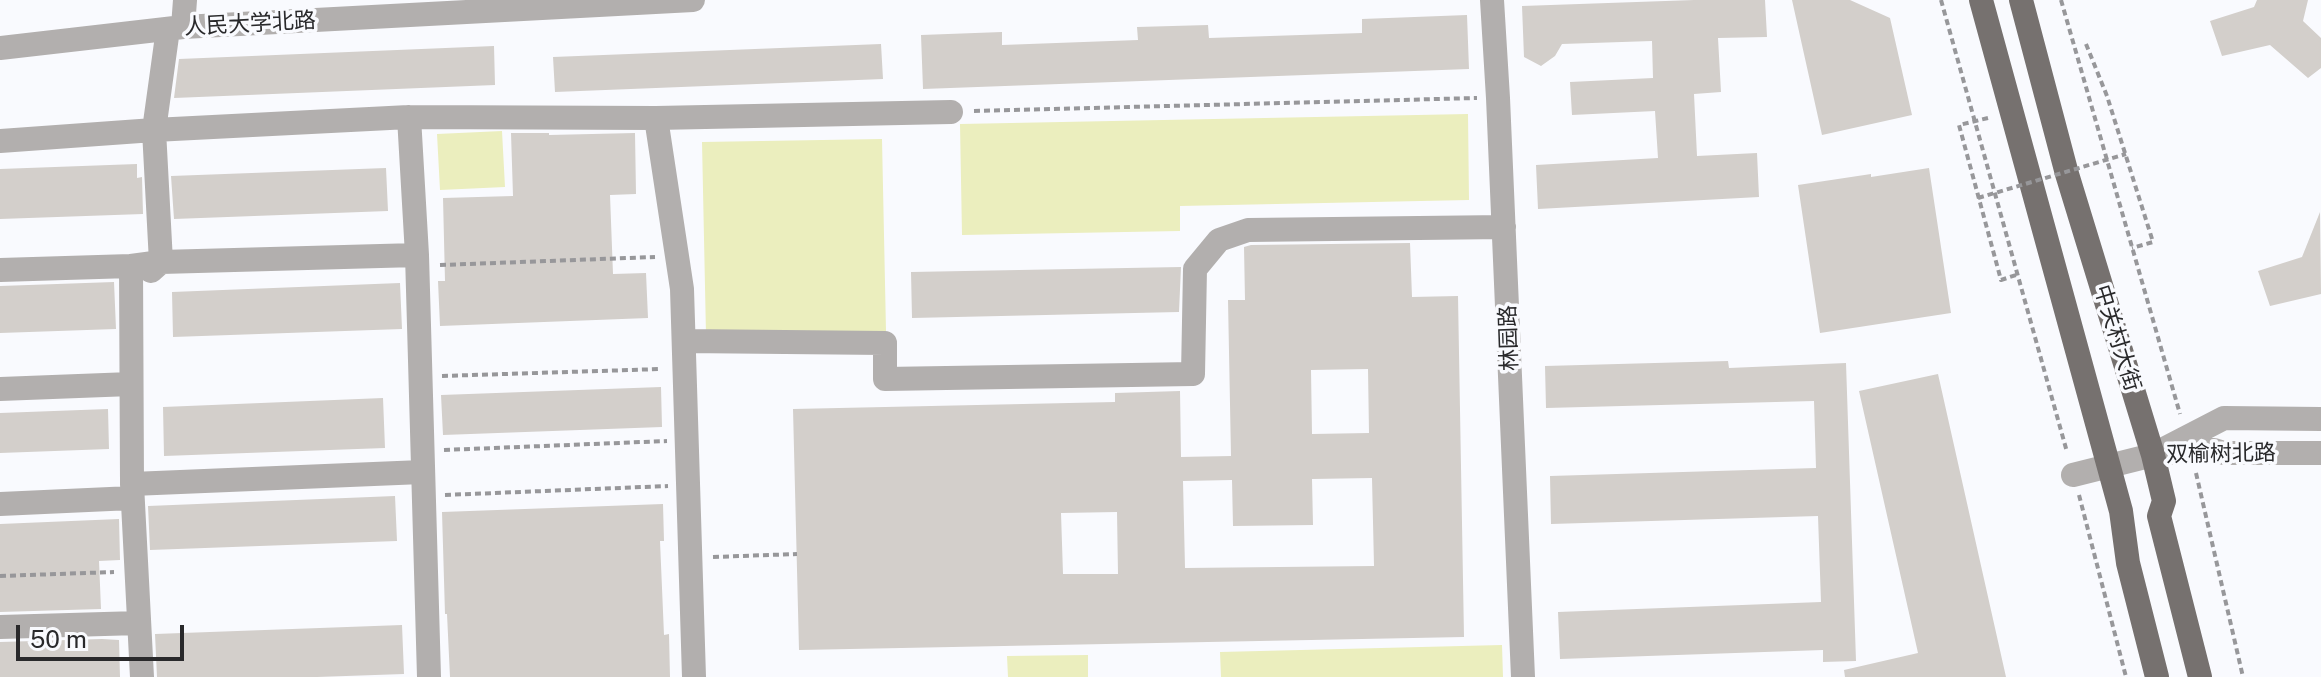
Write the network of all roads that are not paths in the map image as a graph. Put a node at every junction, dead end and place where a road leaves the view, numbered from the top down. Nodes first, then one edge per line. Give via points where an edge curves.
1 (185, 0) edge
2 (693, 0) edge
3 (1492, 0) edge
4 (1981, 0) edge
5 (2021, 0) edge
6 (532, 4) edge
7 (176, 28) junction
8 (0, 48) edge
9 (951, 112) road end
10 (409, 117) junction
11 (656, 118) junction
12 (154, 130) junction
13 (0, 141) edge
14 (1504, 227) junction
15 (417, 260) junction
16 (161, 262) junction
17 (131, 266) junction
18 (0, 270) edge
19 (131, 291) junction
20 (685, 341) junction
21 (131, 384) junction
22 (0, 389) edge
23 (2321, 419) edge
24 (2189, 443) junction
25 (2321, 453) edge
26 (2153, 455) junction
27 (2109, 465) junction
28 (422, 473) junction
29 (2073, 475) road end
30 (132, 491) junction
31 (0, 504) edge
32 (139, 623) junction
33 (0, 627) edge
34 (142, 677) edge
35 (429, 677) edge
36 (694, 677) edge
37 (1523, 677) edge
38 (2157, 677) edge
39 (2200, 677) edge

1 - 7 street
2 - 6 street, 人民大学北路
3 - 14 street, 林园路
4 - 27 main road, 中关村大街
5 - 26 main road, 中关村大街 via 2067,174
6 - 7 street, 人民大学北路
7 - 8 street, 人民大学北路
7 - 12 street
9 - 11 street
10 - 11 street
10 - 12 street
10 - 15 street
11 - 20 street via 678,256
12 - 13 street
12 - 16 street
14 - 20 street via 1248,230 1219,240 1195,269 1193,374 885,379 885,343
14 - 37 street, 林园路
15 - 16 street
15 - 28 street
16 - 17 street
16 - 19 street
17 - 18 street
17 - 19 street
19 - 21 street
20 - 36 street
21 - 22 street
21 - 30 street
23 - 24 street, 双榆树北路 via 2224,418
24 - 25 street, 双榆树北路 via 2224,453
24 - 26 street, 双榆树北路
26 - 27 street, 双榆树北路
26 - 39 main road, 中关村大街 via 2164,501 2159,516
27 - 29 street, 双榆树北路
27 - 38 main road, 中关村大街
28 - 30 street
28 - 35 street
30 - 31 street
30 - 32 street
32 - 33 street
32 - 34 street

